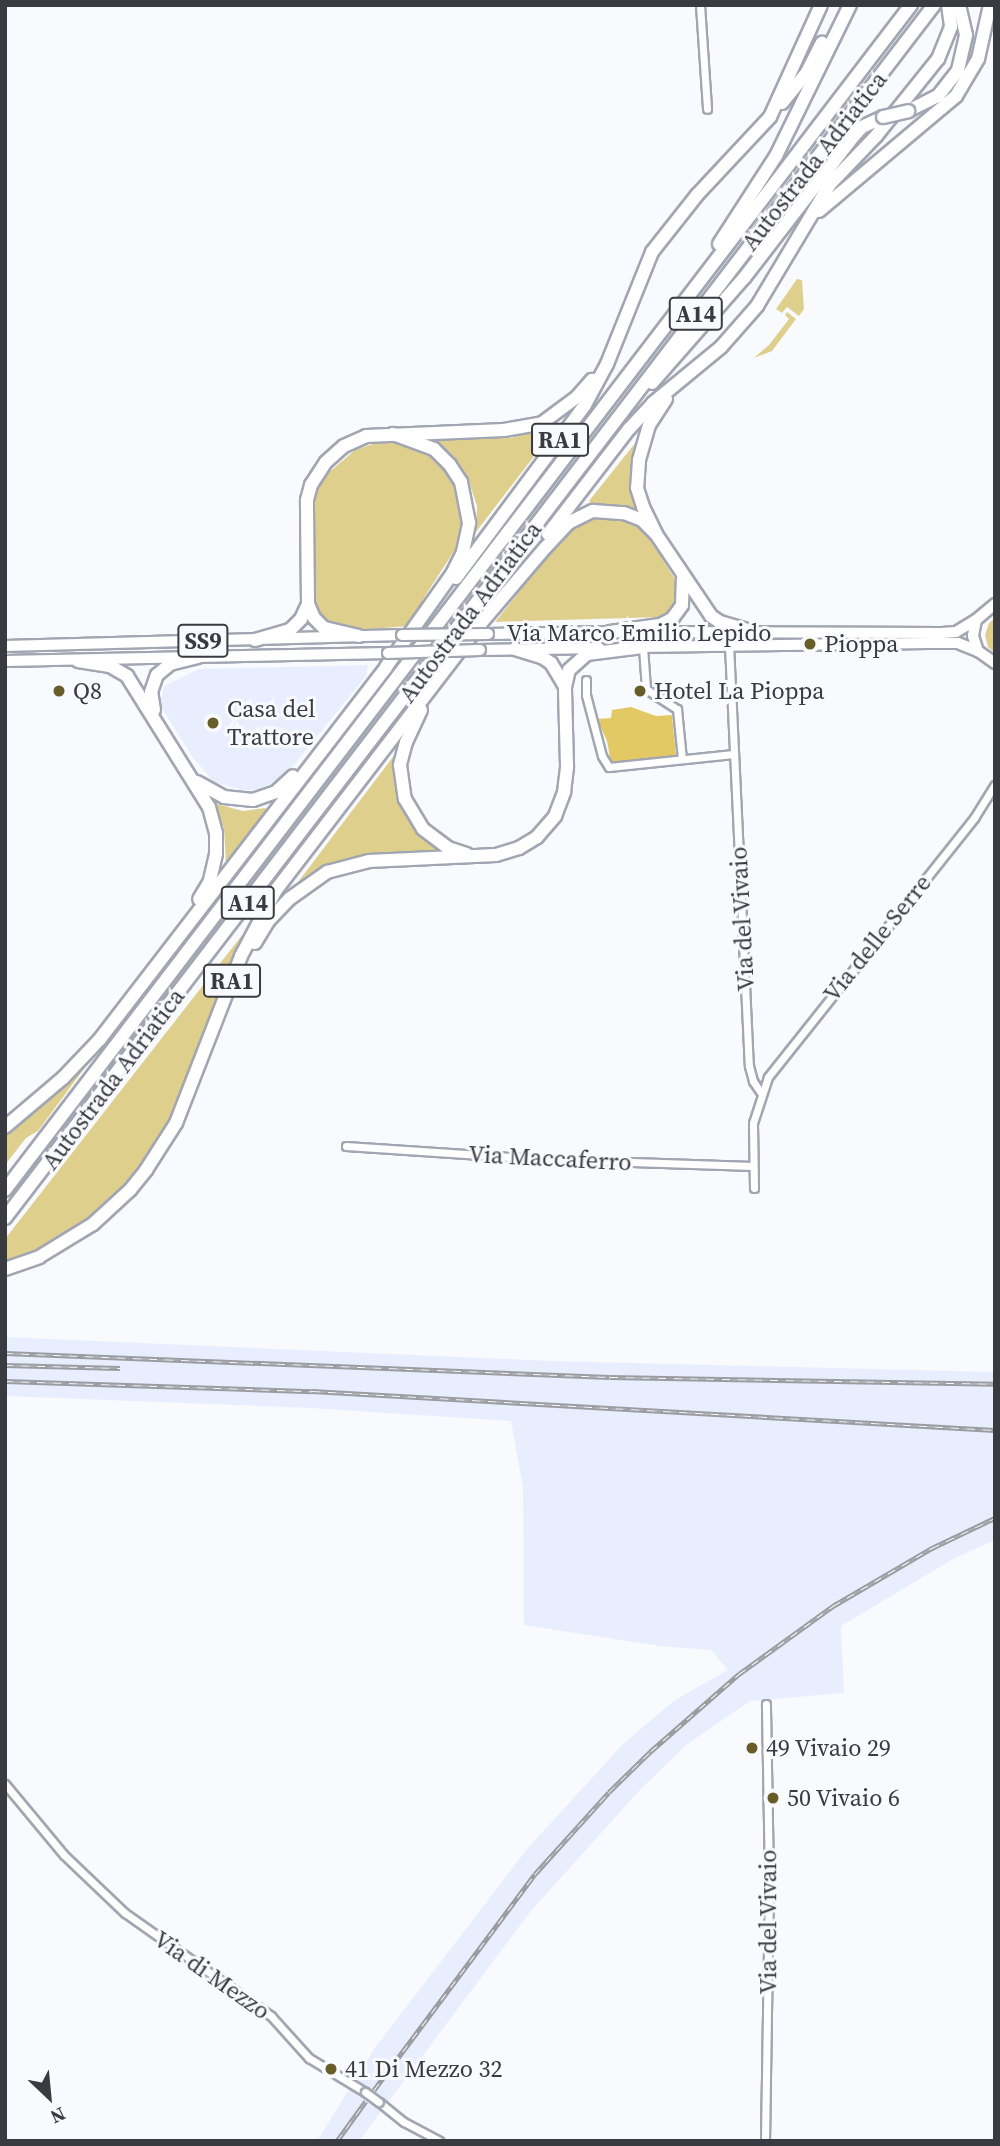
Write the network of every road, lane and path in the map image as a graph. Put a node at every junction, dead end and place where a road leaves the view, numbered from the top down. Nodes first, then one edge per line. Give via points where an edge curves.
1 (700, 5) edge
2 (821, 5) edge
3 (841, 5) edge
4 (850, 5) edge
5 (911, 5) edge
6 (934, 5) edge
7 (948, 5) edge
8 (959, 5) edge
9 (990, 5) edge
10 (708, 109) dead end
11 (769, 117) junction
12 (802, 230) junction
13 (687, 296) junction
14 (607, 364) junction
15 (679, 381) junction
16 (393, 433) junction
17 (604, 434) junction
18 (656, 534) junction
19 (683, 576) junction
20 (309, 604) junction
21 (995, 604) edge
22 (485, 618) junction
23 (976, 620) junction
24 (417, 624) junction
25 (610, 632) junction
26 (754, 632) junction
27 (359, 636) junction
28 (255, 640) junction
29 (729, 645) junction
30 (5, 646) edge
31 (643, 647) junction
32 (514, 649) junction
33 (978, 651) junction
34 (198, 657) junction
35 (78, 660) junction
36 (5, 661) edge
37 (994, 663) edge
38 (448, 666) junction
39 (380, 675) junction
40 (586, 680) dead end
41 (565, 687) junction
42 (161, 727) junction
43 (733, 754) junction
44 (682, 759) junction
45 (195, 780) junction
46 (995, 785) edge
47 (482, 857) junction
48 (154, 969) junction
49 (211, 1038) junction
50 (761, 1093) junction
51 (5, 1127) edge
52 (346, 1146) dead end
53 (753, 1166) junction
54 (754, 1188) dead end
55 (5, 1190) edge
56 (5, 1218) edge
57 (5, 1269) edge
58 (766, 1704) dead end
59 (5, 1784) edge
60 (439, 2141) edge
61 (765, 2141) edge

1 - 10 street
2 - 11 highway
3 - 11 highway via 807,72
4 - 13 highway via 776,156
5 - 13 highway, Autostrada Adriatica / A14
6 - 17 highway, Autostrada Adriatica / A14
7 - 12 highway via 951,26 938,59 830,184
8 - 17 highway, bridge via 966,35 958,71 938,96 862,127 744,278
9 - 12 highway via 978,59 956,96 826,203
11 - 14 highway, RA1 via 697,195 643,269
12 - 15 highway, RA1 via 757,306 721,347
13 - 55 highway, Autostrada Adriatica / A14
14 - 16 highway via 577,397 542,423 504,430
14 - 24 highway, RA1 via 554,449
15 - 18 highway via 649,425 639,461 640,499
15 - 22 highway, RA1 via 607,455
16 - 20 highway via 366,436 344,446 326,462 312,485 306,515
16 - 24 highway via 424,443 444,457 461,482 469,514 457,565
17 - 56 highway, Autostrada Adriatica / A14
18 - 19 highway
18 - 22 highway via 642,520 614,510 575,517
19 - 25 highway via 682,605 673,619
19 - 26 highway via 716,620
20 - 27 highway via 324,628
20 - 28 highway via 290,630
21 - 23 main road, SS9
22 - 38 highway, RA1
23 - 26 main road, Via Marco Emilio Lepido / SS9 via 956,632
23 - 33 main road via 973,636
24 - 39 highway, RA1
25 - 26 main road, Via Marco Emilio Lepido / SS9
25 - 27 main road, Via Marco Emilio Lepido / SS9, bridge
27 - 28 main road, Via Marco Emilio Lepido / SS9
28 - 30 main road, Via Marco Emilio Lepido / SS9
29 - 31 main road, Via Marco Emilio Lepido / SS9
29 - 33 main road, Via Marco Emilio Lepido / SS9 via 958,643
29 - 43 street, Via del Vivaio
31 - 32 main road, Via Marco Emilio Lepido / SS9
31 - 41 highway via 581,657 569,670
31 - 44 street via 646,689 677,709
32 - 34 main road, Via Marco Emilio Lepido / SS9, bridge
32 - 41 highway via 551,663
33 - 37 main road, SS9
34 - 35 main road, Via Marco Emilio Lepido / SS9
34 - 42 highway via 170,664 157,675 151,699
35 - 36 main road, Via Marco Emilio Lepido / SS9
35 - 42 highway via 110,666 127,676
38 - 47 highway via 406,742 401,782 423,830 448,848
38 - 49 highway, RA1 via 276,890 241,956
39 - 45 highway via 276,792 253,800 231,799
39 - 48 highway, RA1
40 - 44 street via 586,695 608,767
41 - 47 highway via 567,766 561,804 546,828 528,843
42 - 45 highway
43 - 44 street
43 - 50 street, Via del Vivaio via 749,1066
45 - 48 highway via 215,824 215,862 206,890
46 - 50 street, Via delle Serre via 974,818 780,1061
47 - 49 highway via 369,860 327,872 308,883 261,932
48 - 51 highway, RA1 via 85,1056
49 - 57 highway, RA1 via 176,1123 130,1190 93,1224 39,1257
50 - 53 street via 753,1124
52 - 53 street, Via Maccaferro
53 - 54 street
58 - 61 street, Via del Vivaio
59 - 60 street, Via di Mezzo, bridge via 64,1855 125,1913 271,2016 309,2058

